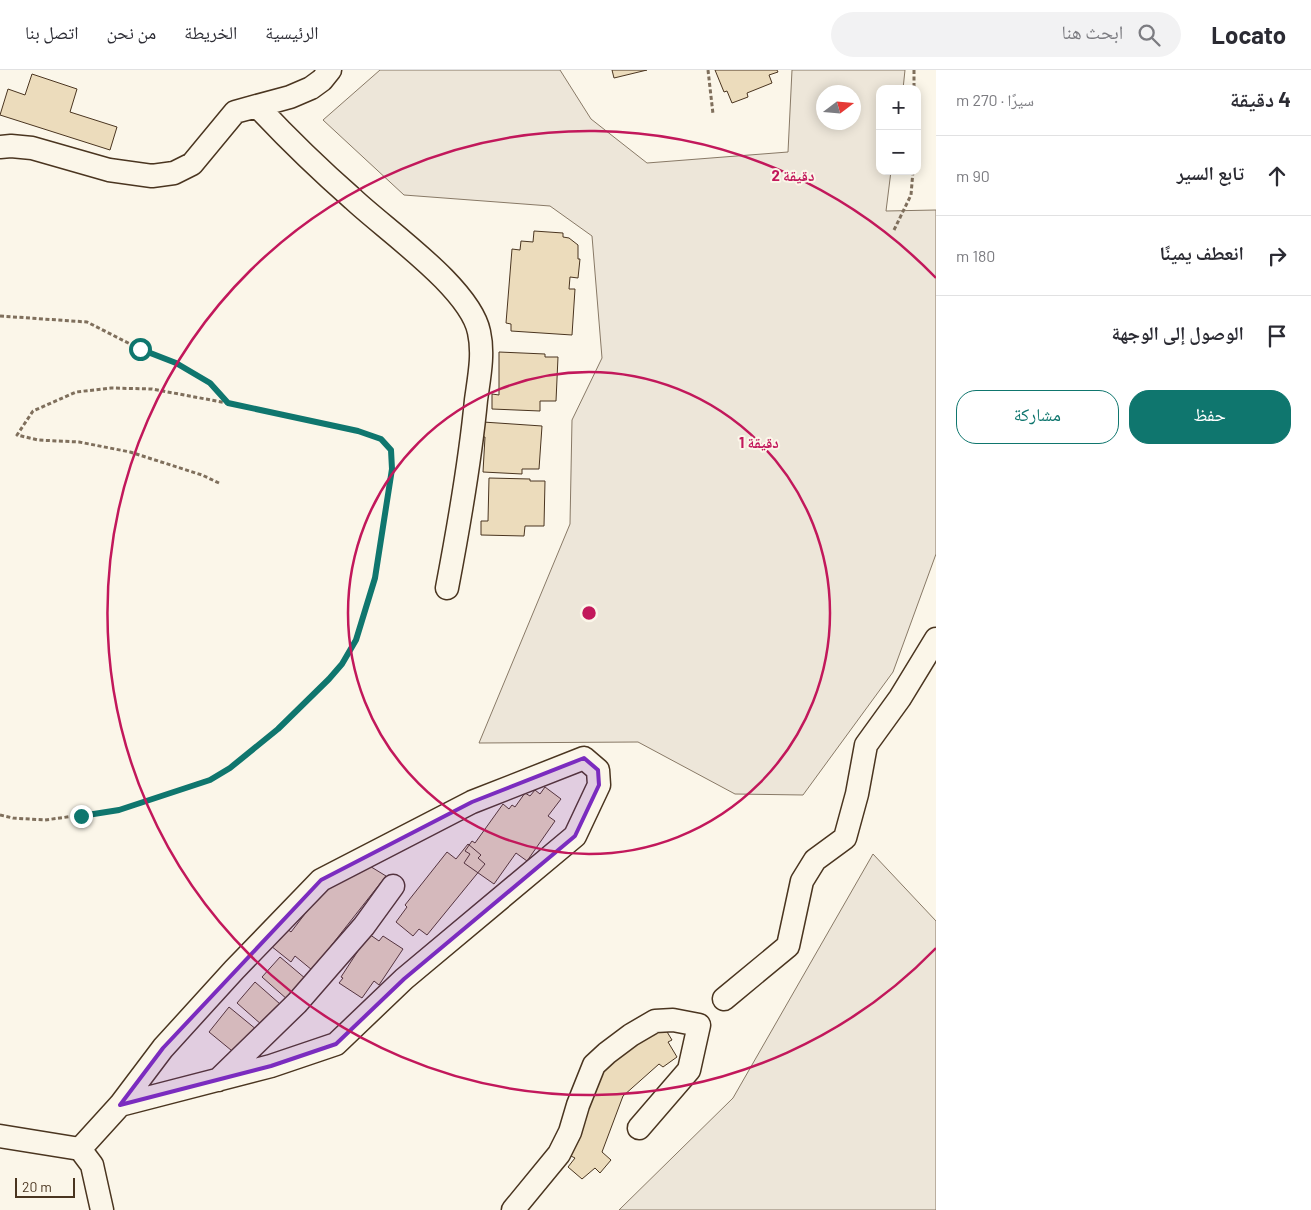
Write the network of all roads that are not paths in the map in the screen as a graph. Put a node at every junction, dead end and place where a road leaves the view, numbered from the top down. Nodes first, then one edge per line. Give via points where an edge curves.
1 (322, 73) edge
2 (258, 107) junction
3 (0, 147) edge
4 (447, 588) dead end
5 (936, 639) edge
6 (393, 886) dead end
7 (724, 999) dead end
8 (217, 1081) junction
9 (120, 1105) junction
10 (639, 1128) dead end
11 (0, 1136) edge
12 (80, 1150) junction
13 (102, 1210) edge
14 (513, 1210) edge

1 - 2 street via 311,88
2 - 3 street via 235,112 192,164 174,173 152,176 109,170 32,148
2 - 4 street via 354,200 431,266 473,313 481,353 472,442
5 - 7 street via 866,745 845,838 815,860 802,882 788,946
6 - 8 street via 364,926 297,1003
8 - 9 street
8 - 9 street via 336,1044 404,979 574,836 599,785 598,770 584,758 489,795 322,880 170,1041
9 - 12 street
10 - 14 street via 689,1070 699,1025 672,1020 655,1021 631,1035 594,1065 559,1154
11 - 12 street
12 - 13 street via 92,1165

